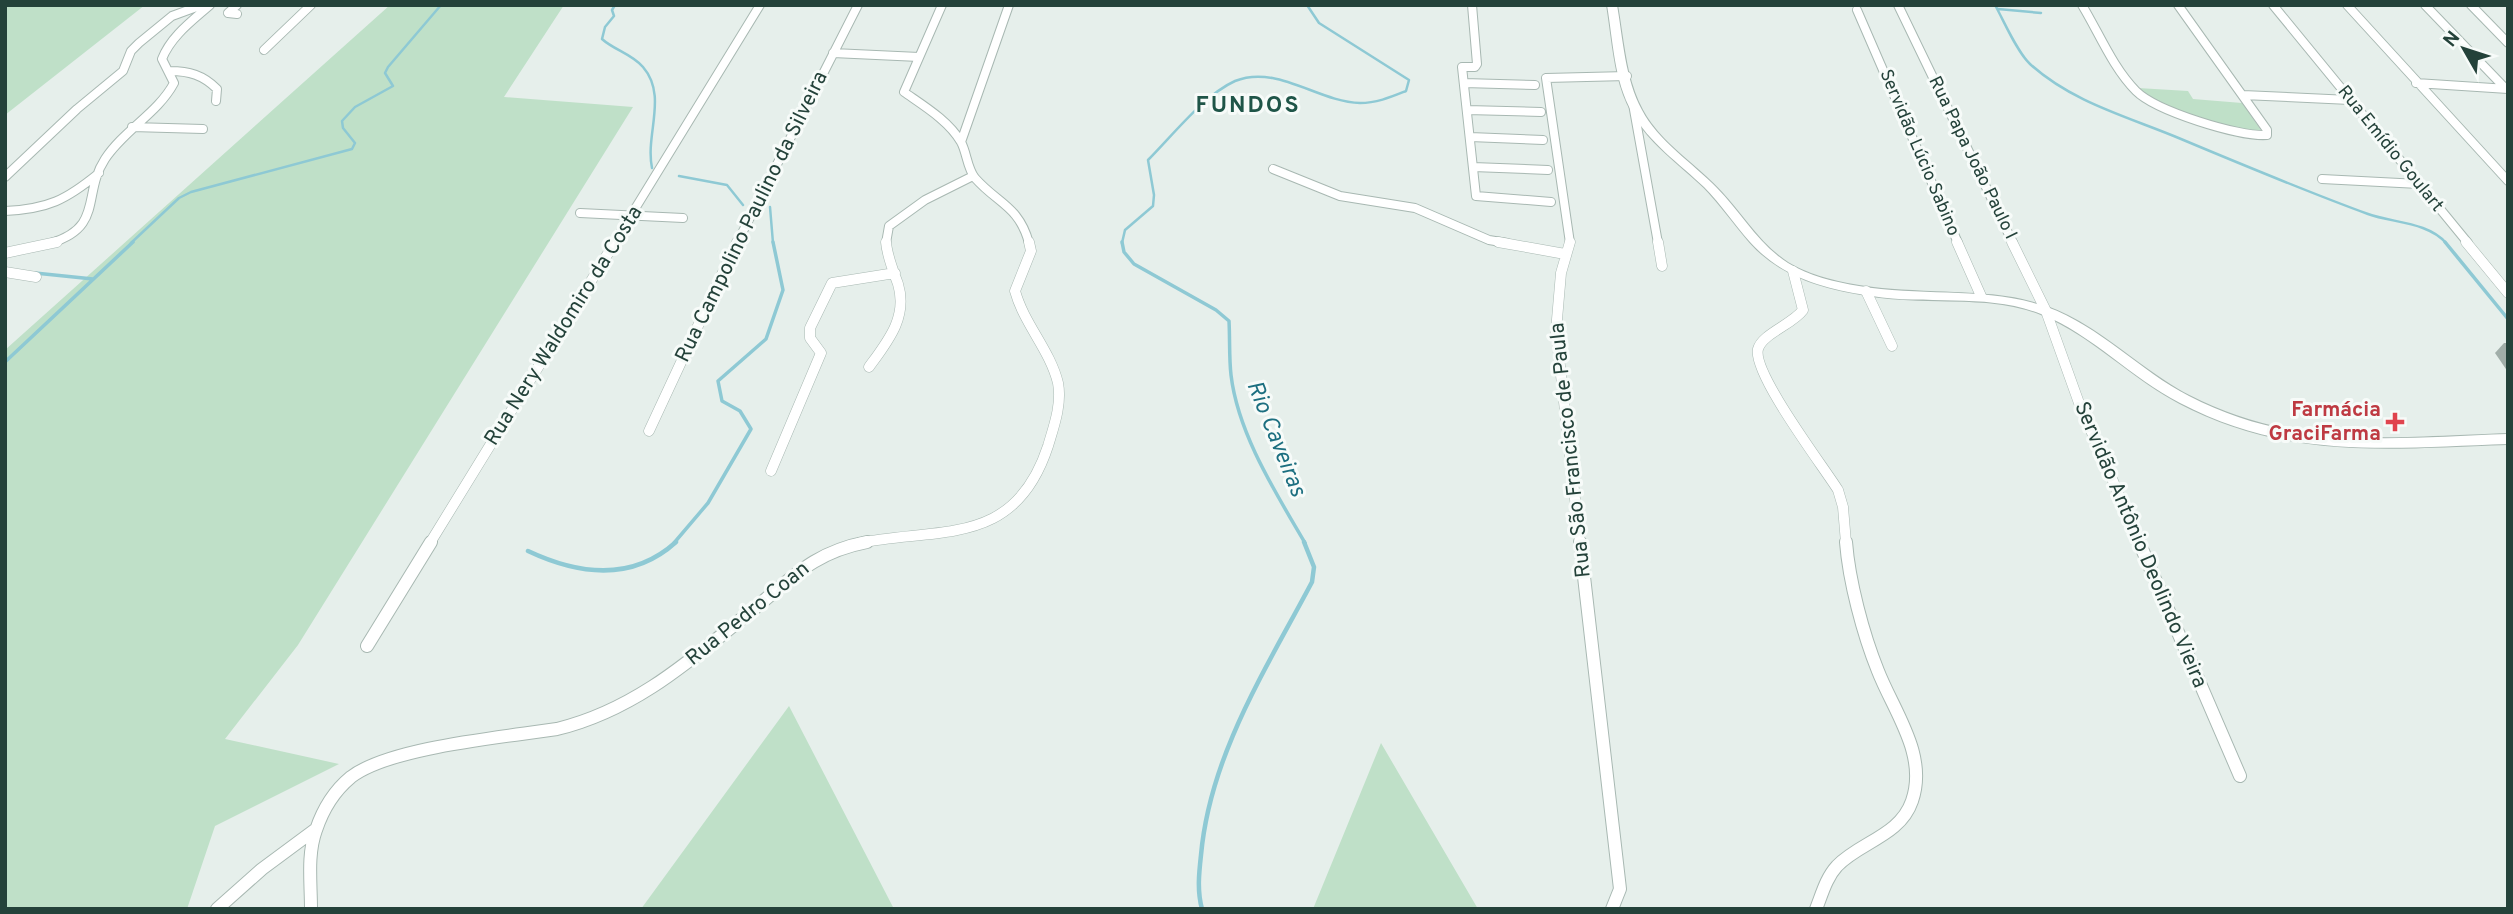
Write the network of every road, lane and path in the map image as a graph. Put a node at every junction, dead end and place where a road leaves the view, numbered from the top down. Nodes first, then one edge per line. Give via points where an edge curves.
1 (202, 5) edge
2 (210, 5) edge
3 (311, 5) edge
4 (760, 5) edge
5 (858, 5) edge
6 (942, 5) edge
7 (1009, 5) edge
8 (1472, 5) edge
9 (1612, 5) edge
10 (1898, 5) edge
11 (2082, 5) edge
12 (2178, 5) edge
13 (2273, 5) edge
14 (2347, 5) edge
15 (2425, 5) edge
16 (2471, 5) edge
17 (1857, 10) dead end
18 (2508, 43) edge
19 (264, 50) dead end
20 (833, 53) junction
21 (919, 57) junction
22 (170, 71) junction
23 (1626, 76) junction
24 (1464, 83) junction
25 (2416, 83) junction
26 (1535, 85) dead end
27 (2506, 88) edge
28 (2243, 95) junction
29 (2350, 100) junction
30 (216, 101) dead end
31 (1633, 104) junction
32 (1467, 110) junction
33 (1541, 112) dead end
34 (132, 127) junction
35 (204, 129) dead end
36 (1470, 137) junction
37 (1543, 140) dead end
38 (961, 142) junction
39 (1473, 167) junction
40 (1273, 169) dead end
41 (1548, 170) dead end
42 (101, 172) junction
43 (973, 176) junction
44 (5, 177) edge
45 (2322, 179) dead end
46 (2508, 181) edge
47 (2419, 184) junction
48 (1551, 202) dead end
49 (5, 211) edge
50 (580, 213) dead end
51 (631, 215) junction
52 (683, 218) dead end
53 (5, 253) edge
54 (1565, 254) junction
55 (1662, 267) dead end
56 (1793, 271) junction
57 (5, 272) edge
58 (895, 273) junction
59 (36, 277) dead end
60 (2497, 279) junction
61 (2508, 280) edge
62 (1866, 291) junction
63 (2508, 293) edge
64 (1981, 296) junction
65 (2046, 311) junction
66 (1892, 346) dead end
67 (869, 367) dead end
68 (649, 431) dead end
69 (2508, 439) edge
70 (771, 471) dead end
71 (367, 646) dead end
72 (2240, 776) dead end
73 (316, 829) junction
74 (218, 909) edge
75 (311, 909) edge
76 (1612, 909) edge
77 (1816, 909) edge

1 - 44 street via 172,16 139,43 123,71
2 - 22 street via 166,49 162,59
3 - 19 street
4 - 51 street, Rua Nery Waldomiro da Costa
5 - 20 street, Rua Campolino Paulino da Silveira
6 - 21 street
7 - 38 street
8 - 24 street via 1477,64 1462,67
9 - 23 street
10 - 65 street, Rua Papa João Paulo I
11 - 28 street via 2139,94 2235,133 2254,138 2267,135
12 - 28 street
13 - 29 street, Rua Emídio Goulart
14 - 25 street
15 - 27 street
16 - 18 street
17 - 64 street, Servidão Lúcio Sabino
20 - 21 street
20 - 68 street, Rua Campolino Paulino da Silveira via 740,236
21 - 38 street via 904,92 933,112
22 - 30 street via 207,79 217,89
22 - 34 street via 172,90
23 - 31 street
23 - 54 street, Rua São Francisco de Paula via 1552,76 1545,80 1570,242
24 - 26 street
24 - 32 street
25 - 27 street
25 - 46 street
28 - 29 street
29 - 47 street, Rua Emídio Goulart
31 - 55 street
31 - 56 street via 1764,249
32 - 33 street
32 - 36 street
34 - 35 street
34 - 42 street via 103,161
36 - 37 street
36 - 39 street
38 - 43 street, Rua Pedro Coan
39 - 41 street
39 - 48 street via 1476,196
40 - 54 street via 1340,196 1415,208 1489,240
42 - 49 street via 54,206
42 - 53 street via 82,225 61,240
43 - 58 street via 925,200 889,226 886,248
43 - 73 street, Rua Pedro Coan via 1024,224 1031,251 1015,291 1059,387 1059,408 1039,474 1017,503 969,529 829,552 801,569 663,682 632,701 579,724 386,760 360,771 337,789
45 - 47 street
47 - 60 street, Rua Emídio Goulart
50 - 51 street
51 - 52 street
51 - 71 street, Rua Nery Waldomiro da Costa
54 - 76 street, Rua São Francisco de Paula via 1556,331 1620,889
56 - 62 street
56 - 77 street via 1803,310 1761,344 1757,357 1765,379 1838,490 1865,631 1877,670 1913,748 1917,776 1912,802 1900,823 1839,864
57 - 59 street
58 - 67 street via 901,294 898,322
58 - 70 street via 832,283 810,328 810,338 821,353
60 - 61 street
60 - 63 street, Rua Emídio Goulart
62 - 64 street
62 - 66 street
64 - 65 street
65 - 69 street via 2184,400 2257,430 2308,441 2346,443
65 - 72 street, Servidão Antônio Deolindo Vieira via 2078,403
73 - 74 street
73 - 75 street, Rua Pedro Coan via 310,854

